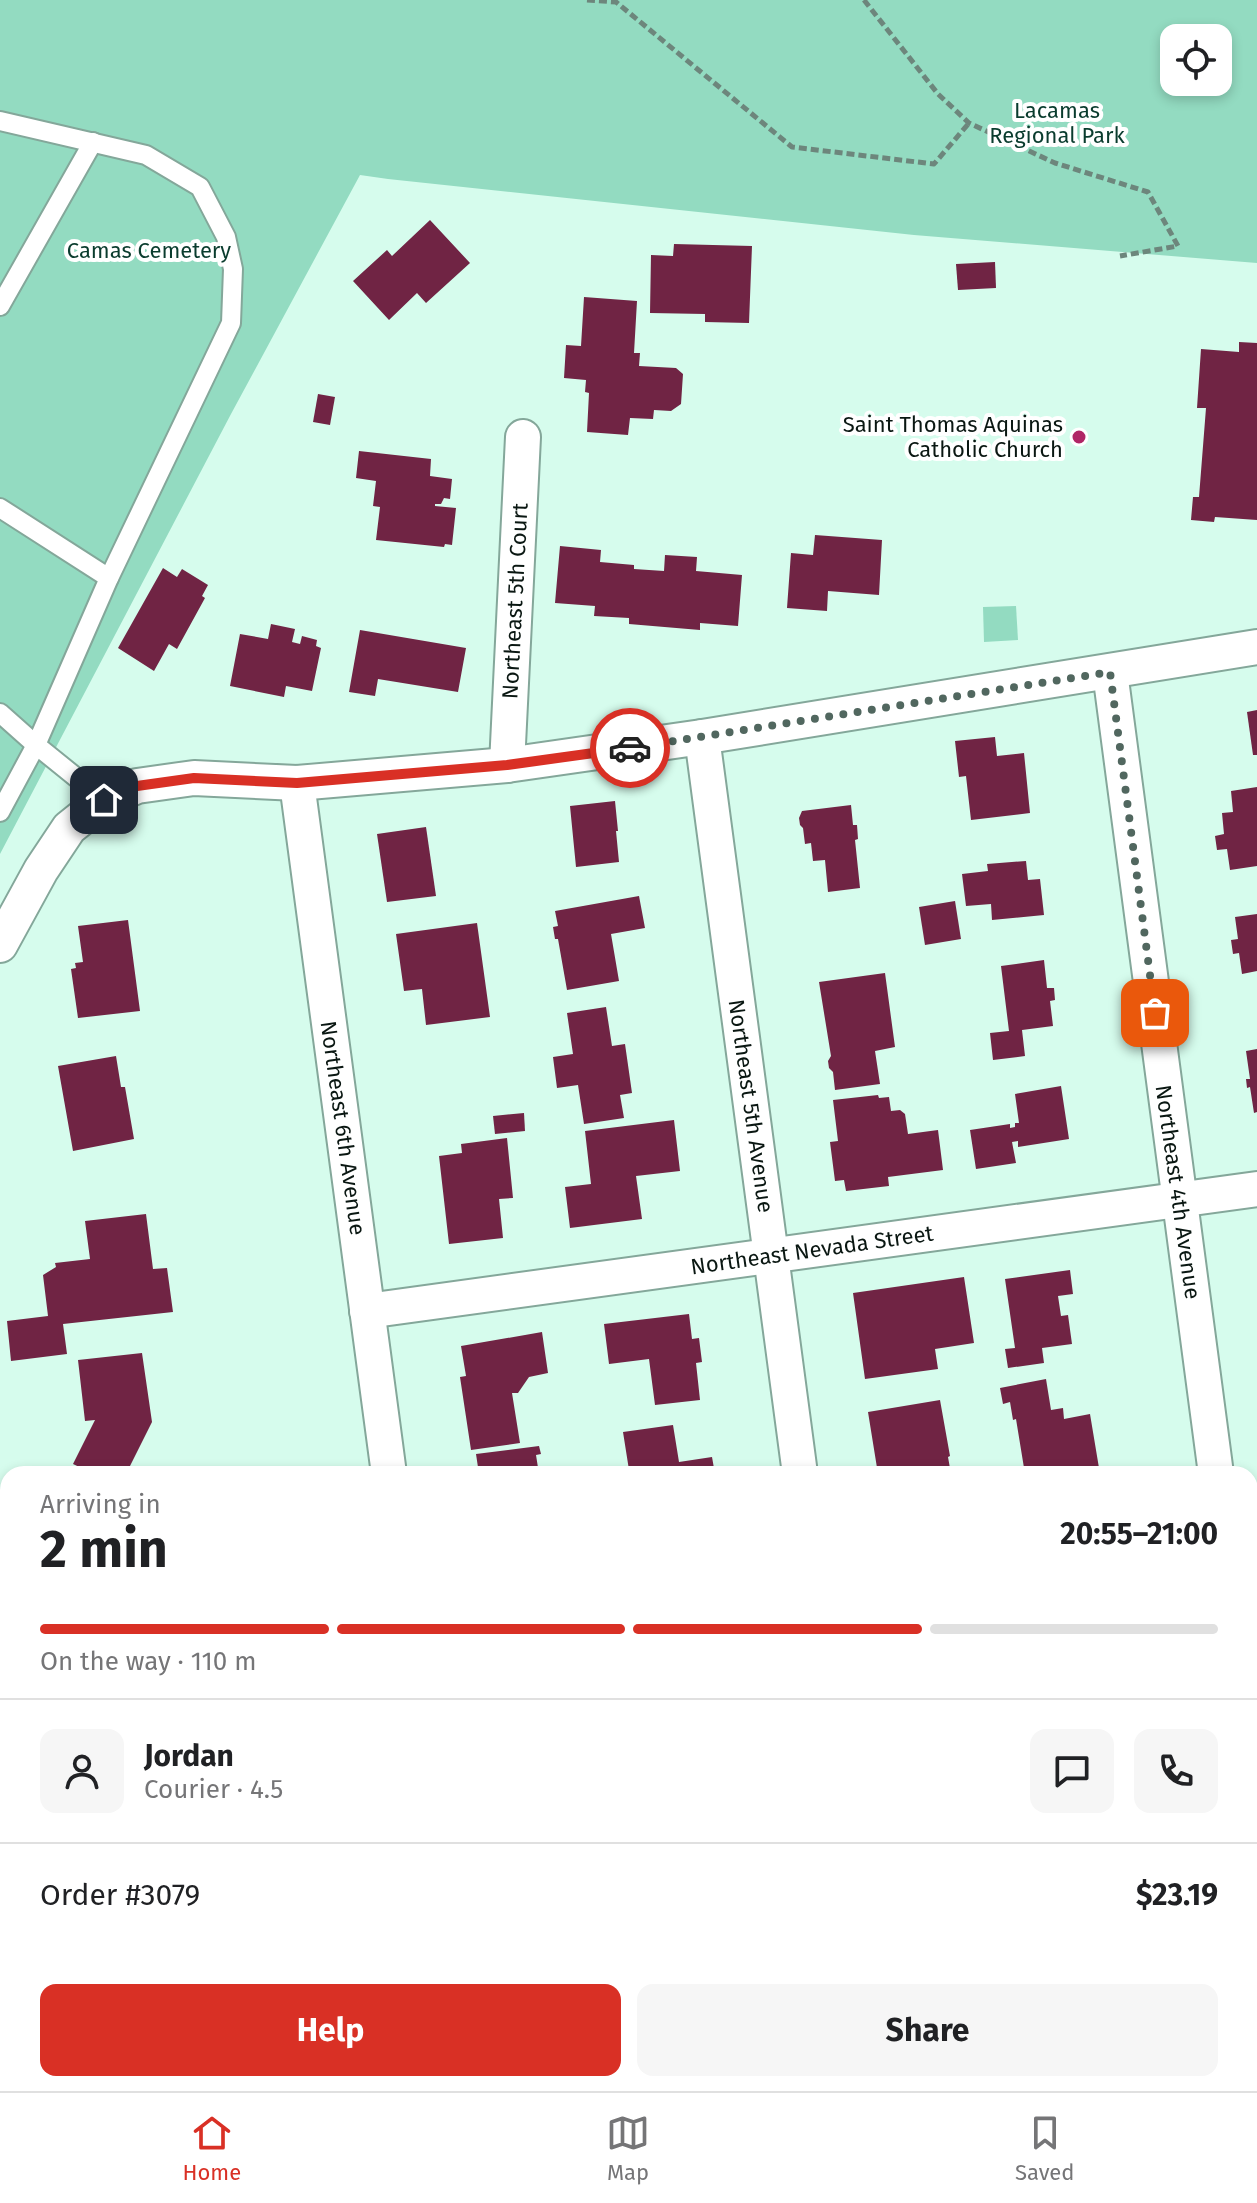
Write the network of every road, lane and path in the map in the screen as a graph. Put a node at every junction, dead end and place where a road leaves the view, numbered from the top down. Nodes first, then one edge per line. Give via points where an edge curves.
1 (587, 0) edge
2 (864, 0) edge
3 (0, 121) edge
4 (969, 123) junction
5 (93, 142) junction
6 (1120, 256) dead end
7 (0, 306) edge
8 (523, 437) dead end
9 (0, 508) edge
10 (109, 578) junction
11 (1257, 647) edge
12 (1110, 672) junction
13 (0, 713) edge
14 (702, 737) junction
15 (36, 745) junction
16 (507, 765) junction
17 (297, 783) junction
18 (104, 800) junction
19 (0, 812) edge
20 (0, 945) edge
21 (1257, 1189) edge
22 (1179, 1200) junction
23 (771, 1256) junction
24 (367, 1311) junction
25 (388, 1466) edge
26 (799, 1466) edge
27 (1215, 1466) edge

1 - 4 path via 616,2 792,147 934,164
2 - 4 path via 938,94
3 - 5 lane
4 - 6 path via 1055,163 1148,192 1178,246
5 - 7 lane
5 - 10 lane via 146,155 200,187 226,237 233,269 231,323
8 - 16 street, Northeast 5th Court
9 - 10 lane
10 - 15 lane
11 - 12 street
12 - 14 street
12 - 22 street, Northeast 4th Avenue
13 - 15 lane
14 - 16 street
14 - 23 street, Northeast 5th Avenue
15 - 18 lane
15 - 19 lane
16 - 17 street
17 - 18 street via 194,778 137,786
17 - 24 street, Northeast 6th Avenue
18 - 20 street via 69,828
21 - 22 street, Northeast Nevada Street
22 - 23 street, Northeast Nevada Street
22 - 27 street, Northeast 4th Avenue
23 - 24 street, Northeast Nevada Street
23 - 26 street, Northeast 5th Avenue
24 - 25 street, Northeast 6th Avenue

